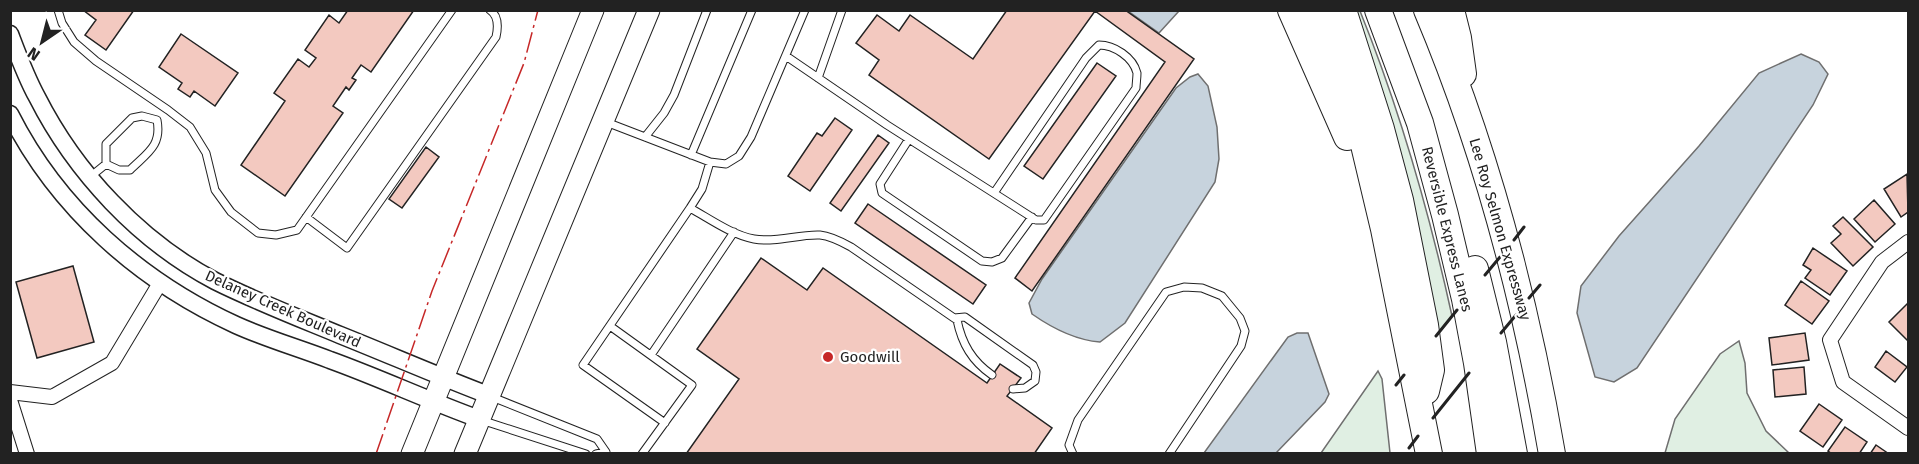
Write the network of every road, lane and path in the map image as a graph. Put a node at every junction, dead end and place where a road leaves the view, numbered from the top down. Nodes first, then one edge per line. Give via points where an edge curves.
1 (58, 10) edge
2 (452, 10) edge
3 (490, 10) edge
4 (593, 10) edge
5 (649, 10) edge
6 (707, 10) edge
7 (752, 10) edge
8 (806, 10) edge
9 (842, 10) edge
10 (1291, 10) edge
11 (1318, 10) edge
12 (1343, 10) edge
13 (1378, 10) edge
14 (1427, 10) edge
15 (1451, 10) edge
16 (10, 34) edge
17 (786, 56) junction
18 (818, 78) junction
19 (168, 110) junction
20 (1466, 113) junction
21 (10, 114) edge
22 (157, 120) junction
23 (603, 121) junction
24 (645, 137) junction
25 (909, 139) junction
26 (691, 155) junction
27 (710, 162) junction
28 (106, 164) junction
29 (90, 177) junction
30 (994, 193) junction
31 (1374, 194) junction
32 (690, 208) junction
33 (306, 217) junction
34 (1032, 217) junction
35 (735, 232) junction
36 (1908, 242) edge
37 (160, 283) junction
38 (1472, 291) junction
39 (954, 318) junction
40 (610, 326) junction
41 (651, 355) junction
42 (1420, 355) junction
43 (992, 375) dead end
44 (442, 378) junction
45 (1013, 389) dead end
46 (10, 392) edge
47 (488, 395) junction
48 (10, 400) edge
49 (432, 402) junction
50 (479, 419) junction
51 (665, 423) junction
52 (1908, 428) edge
53 (1426, 431) edge
54 (27, 453) edge
55 (412, 453) edge
56 (465, 453) edge
57 (586, 453) edge
58 (597, 453) edge
59 (607, 453) edge
60 (642, 453) edge
61 (1074, 453) edge
62 (1169, 453) edge
63 (1490, 453) edge
64 (1514, 453) edge
65 (1552, 453) edge

1 - 19 lane via 74,42
2 - 33 lane
3 - 33 lane via 497,20 496,37 347,248
4 - 44 main road
5 - 23 main road
6 - 24 lane via 674,95
7 - 26 lane
8 - 17 lane
9 - 18 lane
10 - 31 highway
11 - 31 highway via 1357,119
12 - 42 highway via 1400,200 1425,325
13 - 38 highway, Reversible Express Lanes via 1420,123
14 - 20 highway, Lee Roy Selmon Expressway
15 - 20 highway via 1462,64
16 - 29 street, Delaney Creek Boulevard via 37,97
17 - 18 lane
17 - 27 lane via 739,156 726,164
18 - 25 lane
19 - 22 lane
19 - 33 lane via 190,127 206,153 215,190 231,212 258,233 276,235 297,230
20 - 65 highway, Lee Roy Selmon Expressway via 1523,308
21 - 37 street, Delaney Creek Boulevard via 55,185 88,224
22 - 28 lane via 132,118 106,144
22 - 28 lane via 159,133 154,145 130,170
23 - 24 lane
23 - 47 main road
24 - 26 lane
25 - 30 lane
25 - 34 lane via 880,184 882,193 982,261 1002,258
26 - 27 lane
27 - 32 lane via 702,189
28 - 29 lane
29 - 44 street, Delaney Creek Boulevard via 140,229 214,280
30 - 34 lane
30 - 34 lane via 1086,58 1099,45 1110,45 1130,59 1137,72 1136,88 1044,220
31 - 42 highway
32 - 35 lane
32 - 40 lane
35 - 39 lane via 753,239 821,235 837,239
35 - 41 lane
36 - 52 street via 1882,262 1830,340 1843,382
37 - 46 street via 112,363 52,397
37 - 49 street, Delaney Creek Boulevard via 236,325
38 - 63 highway, Reversible Express Lanes
38 - 64 highway via 1493,342
39 - 43 lane via 969,354
39 - 45 lane via 965,317 1033,365 1035,381 1025,388
40 - 41 lane
40 - 51 lane via 583,365
41 - 51 lane via 692,385
42 - 53 highway
44 - 47 street, Delaney Creek Boulevard
44 - 49 main road
47 - 50 main road
47 - 59 lane via 597,439
48 - 54 street
49 - 50 street, Delaney Creek Boulevard
49 - 55 main road
50 - 56 main road
50 - 57 lane
51 - 60 lane
58 - 59 lane
61 - 62 lane via 1069,445 1078,420 1166,292 1202,288 1222,296 1245,331 1241,346

